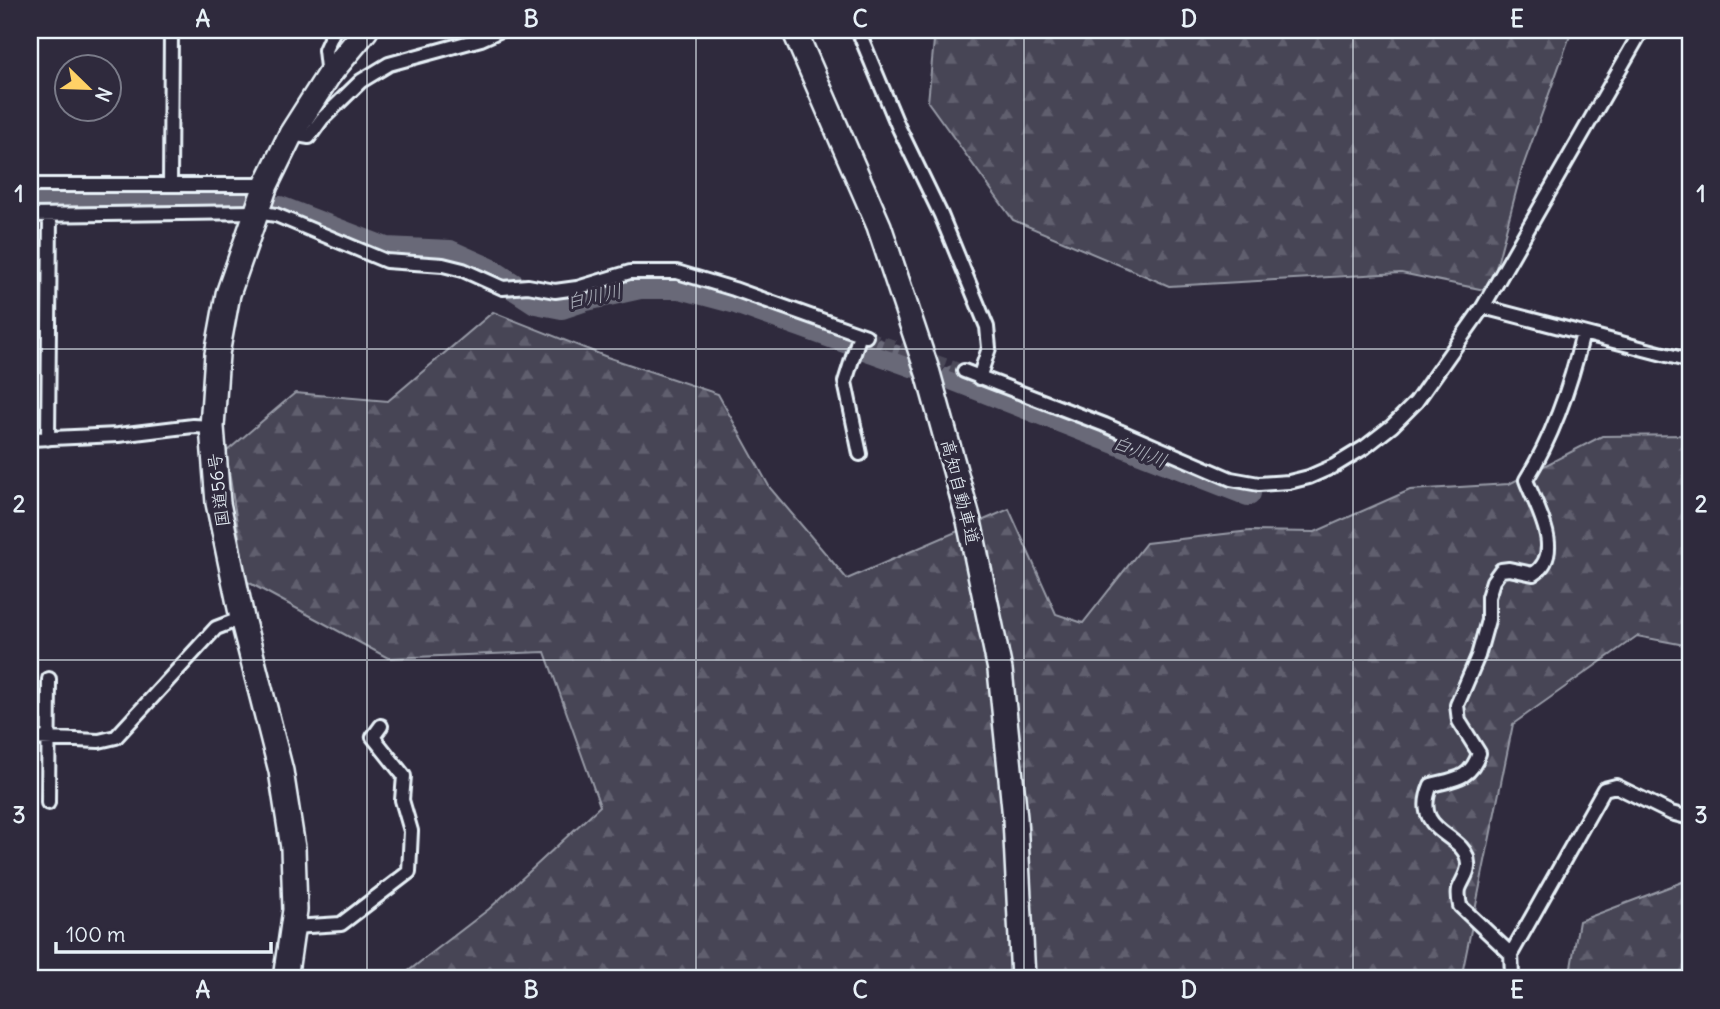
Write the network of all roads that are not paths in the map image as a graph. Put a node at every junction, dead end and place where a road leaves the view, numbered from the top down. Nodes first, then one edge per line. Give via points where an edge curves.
1 (171, 30) edge
2 (334, 30) edge
3 (366, 30) edge
4 (501, 30) edge
5 (794, 30) edge
6 (858, 30) edge
7 (1642, 30) edge
8 (328, 76) junction
9 (291, 134) junction
10 (30, 185) edge
11 (266, 185) junction
12 (170, 186) junction
13 (256, 212) junction
14 (30, 215) edge
15 (50, 215) junction
16 (1483, 307) junction
17 (1583, 333) junction
18 (1690, 361) edge
19 (964, 372) tunnel mouth
20 (979, 378) junction
21 (212, 428) junction
22 (30, 439) edge
23 (48, 439) junction
24 (860, 454) dead end
25 (242, 618) junction
26 (49, 679) dead end
27 (381, 726) dead end
28 (30, 738) edge
29 (50, 739) junction
30 (48, 803) dead end
31 (1690, 817) edge
32 (293, 927) junction
33 (1511, 954) junction
34 (285, 979) edge
35 (1023, 979) edge
36 (1510, 979) edge

1 - 12 street
2 - 8 street via 325,50
3 - 8 highway, 国道56号
4 - 9 street via 389,64 361,81 309,137
5 - 35 highway, 高知自動車道 via 879,226 929,373 969,521 1000,670 1015,817
6 - 20 street via 987,327 989,348
7 - 16 street
8 - 9 highway, 国道56号
9 - 11 highway, 国道56号
10 - 12 street
11 - 12 street
11 - 13 highway, 国道56号
13 - 15 street
13 - 21 highway, 国道56号 via 228,294 217,354
13 - 24 street via 276,215 386,261 443,265 503,288 555,291 630,272 677,272 863,335 845,382
14 - 15 street
15 - 23 street
16 - 17 street
16 - 20 street via 1416,402 1392,426 1334,466 1289,482 1259,484 1231,479
17 - 18 street
17 - 33 street via 1572,379 1526,480 1547,534 1548,558 1533,573 1501,570 1493,582 1478,656 1457,705 1459,721 1479,753 1476,763 1467,774 1432,785 1426,804 1430,822 1465,853 1468,863 1459,891 1460,906
19 - 20 street
21 - 23 street
21 - 25 highway, 国道56号 via 218,503
22 - 23 street
25 - 29 street via 216,628 116,737
25 - 32 highway, 国道56号 via 281,771 293,848
26 - 29 street
27 - 32 street via 373,737 404,776 402,800 411,831 409,872 341,924
28 - 29 street
29 - 30 street
31 - 33 street via 1671,813 1616,786 1604,789
32 - 34 highway, 国道56号
33 - 36 street

